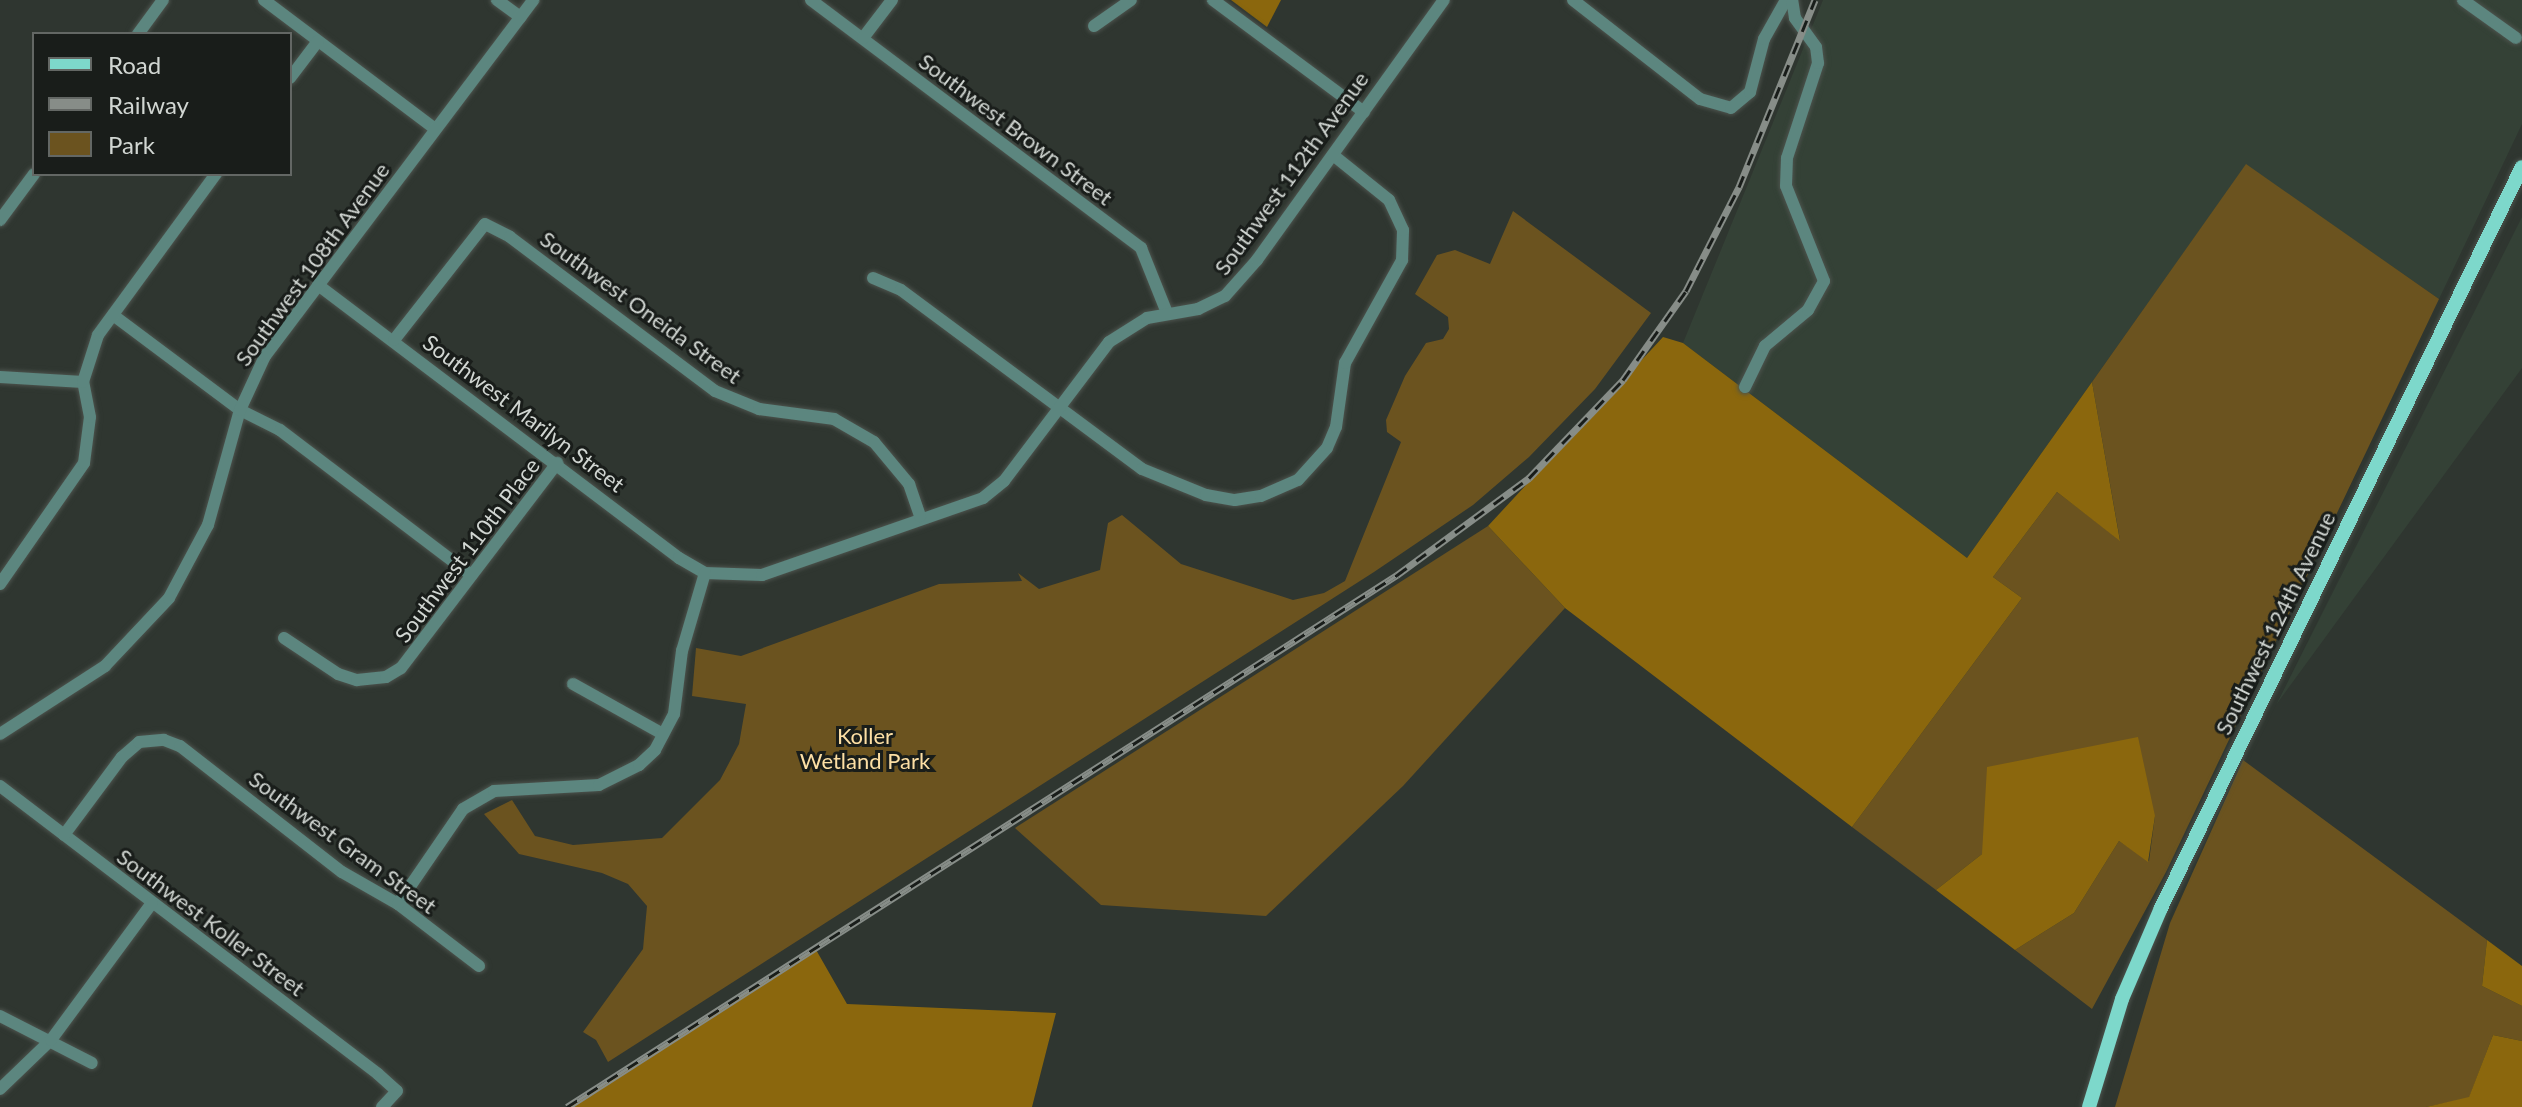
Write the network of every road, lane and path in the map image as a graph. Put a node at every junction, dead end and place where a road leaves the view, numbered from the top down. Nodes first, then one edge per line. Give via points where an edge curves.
1 (163, 0) edge
2 (264, 0) edge
3 (497, 0) edge
4 (533, 0) edge
5 (811, 0) edge
6 (892, 0) edge
7 (1131, 0) edge
8 (1213, 0) edge
9 (1444, 0) edge
10 (1573, 0) edge
11 (1786, 0) edge
12 (1792, 0) edge
13 (2463, 0) edge
14 (520, 17) junction
15 (1094, 26) dead end
16 (139, 32) edge
17 (863, 38) junction
18 (2516, 38) dead end
19 (318, 41) junction
20 (292, 75) edge
21 (1364, 112) junction
22 (435, 129) junction
23 (1333, 155) junction
24 (2522, 167) edge
25 (33, 176) edge
26 (215, 176) edge
27 (0, 220) edge
28 (873, 278) dead end
29 (318, 285) junction
30 (1167, 313) junction
31 (113, 315) junction
32 (394, 340) junction
33 (0, 377) edge
34 (83, 382) junction
35 (1745, 387) dead end
36 (1057, 409) junction
37 (240, 410) junction
38 (557, 463) junction
39 (920, 516) junction
40 (705, 573) junction
41 (471, 575) junction
42 (1, 582) edge
43 (284, 638) dead end
44 (573, 684) dead end
45 (0, 734) edge
46 (663, 734) junction
47 (0, 786) edge
48 (64, 835) junction
49 (152, 903) junction
50 (398, 904) junction
51 (479, 966) dead end
52 (0, 1016) edge
53 (51, 1040) junction
54 (92, 1063) dead end
55 (0, 1089) edge
56 (382, 1107) edge
57 (2089, 1107) edge

1 - 16 street
2 - 19 street
3 - 14 street
4 - 14 street, Southwest 108th Avenue
5 - 17 street, Southwest Brown Street
6 - 17 street
7 - 15 street
8 - 21 street
9 - 21 street, Southwest 112th Avenue
10 - 11 street via 1700,99 1731,108 1750,92 1764,39
12 - 35 street via 1795,18 1816,47 1818,63 1787,158 1786,186 1824,281 1808,310 1765,346
13 - 18 street
14 - 22 street, Southwest 108th Avenue
17 - 30 street, Southwest Brown Street via 1141,248
19 - 20 street
19 - 22 street
21 - 23 street, Southwest 112th Avenue
22 - 29 street, Southwest 108th Avenue
23 - 30 street, Southwest 112th Avenue via 1236,286 1198,309
23 - 36 street via 1389,200 1399,216 1405,245 1392,281 1345,363 1336,427 1318,462 1298,480 1261,496 1235,500 1206,495 1142,469
24 - 57 main road, Southwest 124th Avenue via 2161,908 2122,999
25 - 27 street
26 - 31 street
28 - 36 street via 901,290
29 - 32 street, Southwest Marilyn Street
29 - 37 street, Southwest 108th Avenue via 265,356
30 - 36 street, Southwest 112th Avenue via 1147,318 1109,342
31 - 34 street via 91,350
31 - 37 street
32 - 38 street, Southwest Marilyn Street
32 - 39 street, Southwest Oneida Street via 485,224 510,237 715,391 759,409 834,419 874,442 901,472
33 - 34 street
34 - 42 street via 90,417 84,463
36 - 39 street, Southwest 112th Avenue via 1004,481 983,498
37 - 41 street via 280,430
37 - 45 street, Southwest 108th Avenue via 208,525 169,598 105,666
38 - 40 street, Southwest Marilyn Street
38 - 41 street, Southwest 110th Place
39 - 40 street, Southwest 112th Avenue via 762,575
40 - 46 street via 682,651 674,714
41 - 43 street, Southwest 110th Place via 408,662 386,677 366,681 338,674
44 - 46 street
46 - 50 street via 639,765 599,785 494,791 463,809
47 - 48 street, Southwest Koller Street
48 - 49 street, Southwest Koller Street
48 - 50 street, Southwest Gram Street via 122,757 139,742 164,740 180,746 342,872
49 - 53 street
49 - 56 street, Southwest Koller Street via 397,1091
50 - 51 street, Southwest Gram Street
52 - 53 street
53 - 54 street
53 - 55 street

